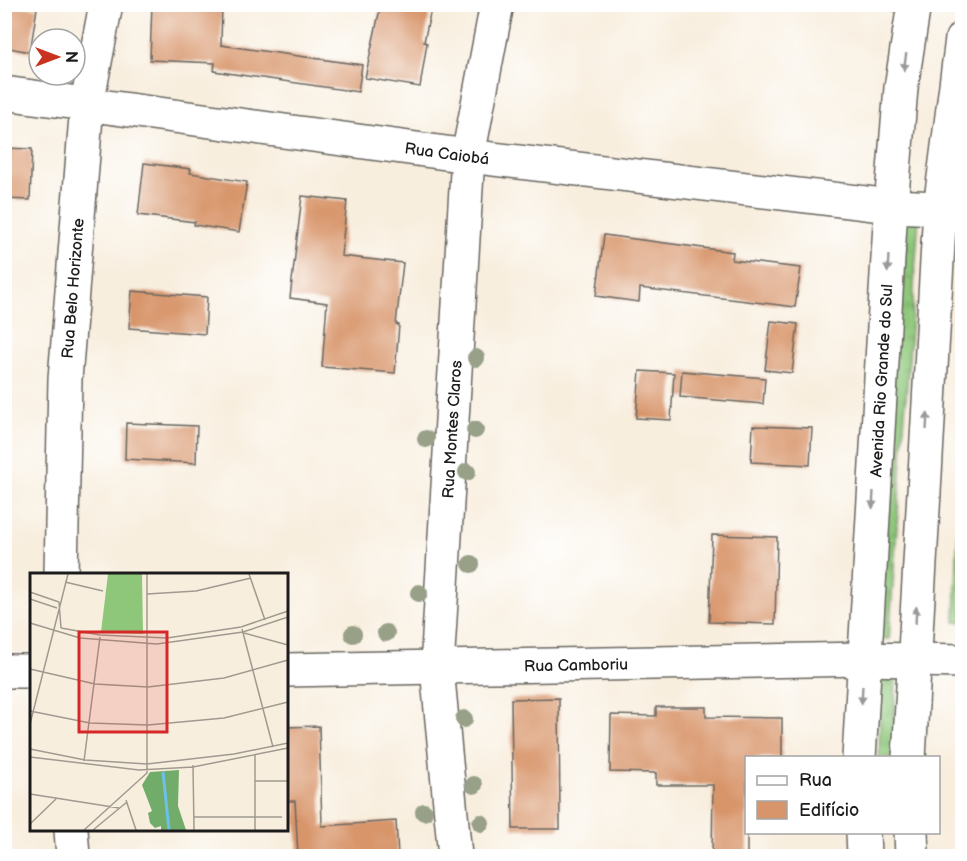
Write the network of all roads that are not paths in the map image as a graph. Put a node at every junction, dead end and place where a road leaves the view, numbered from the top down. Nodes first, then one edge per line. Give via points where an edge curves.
1 (105, 4) edge
2 (497, 4) edge
3 (914, 4) edge
4 (963, 39) edge
5 (4, 93) edge
6 (87, 104) junction
7 (468, 156) junction
8 (891, 206) junction
9 (940, 208) junction
10 (61, 573) edge
11 (864, 659) junction
12 (913, 661) junction
13 (963, 661) edge
14 (437, 668) junction
15 (4, 670) edge
16 (288, 670) edge
17 (30, 671) edge
18 (859, 756) edge
19 (909, 756) edge
20 (71, 831) edge
21 (863, 834) edge
22 (912, 834) edge
23 (73, 856) edge
24 (455, 856) edge
25 (864, 856) edge
26 (912, 856) edge

1 - 6 street, Rua Belo Horizonte
2 - 7 street, Rua Montes Claros
3 -> 8 street, Avenida Rio Grande do Sul via 901,88
4 - 9 street
5 - 6 street, Rua Caiobá
6 - 7 street, Rua Caiobá
6 - 10 street, Rua Belo Horizonte via 64,379
7 - 8 street, Rua Caiobá
7 - 14 street, Rua Montes Claros
8 - 9 street, Rua Caiobá
8 -> 11 street, Avenida Rio Grande do Sul
12 -> 9 street
11 - 12 street, Rua Camboriu
11 - 14 street, Rua Camboriu
11 -> 18 street, Avenida Rio Grande do Sul
12 - 13 street
12 - 19 street
14 - 16 street, Rua Camboriu
14 - 24 street, Rua Montes Claros
15 - 17 street
20 - 23 street
21 - 25 street
22 - 26 street

